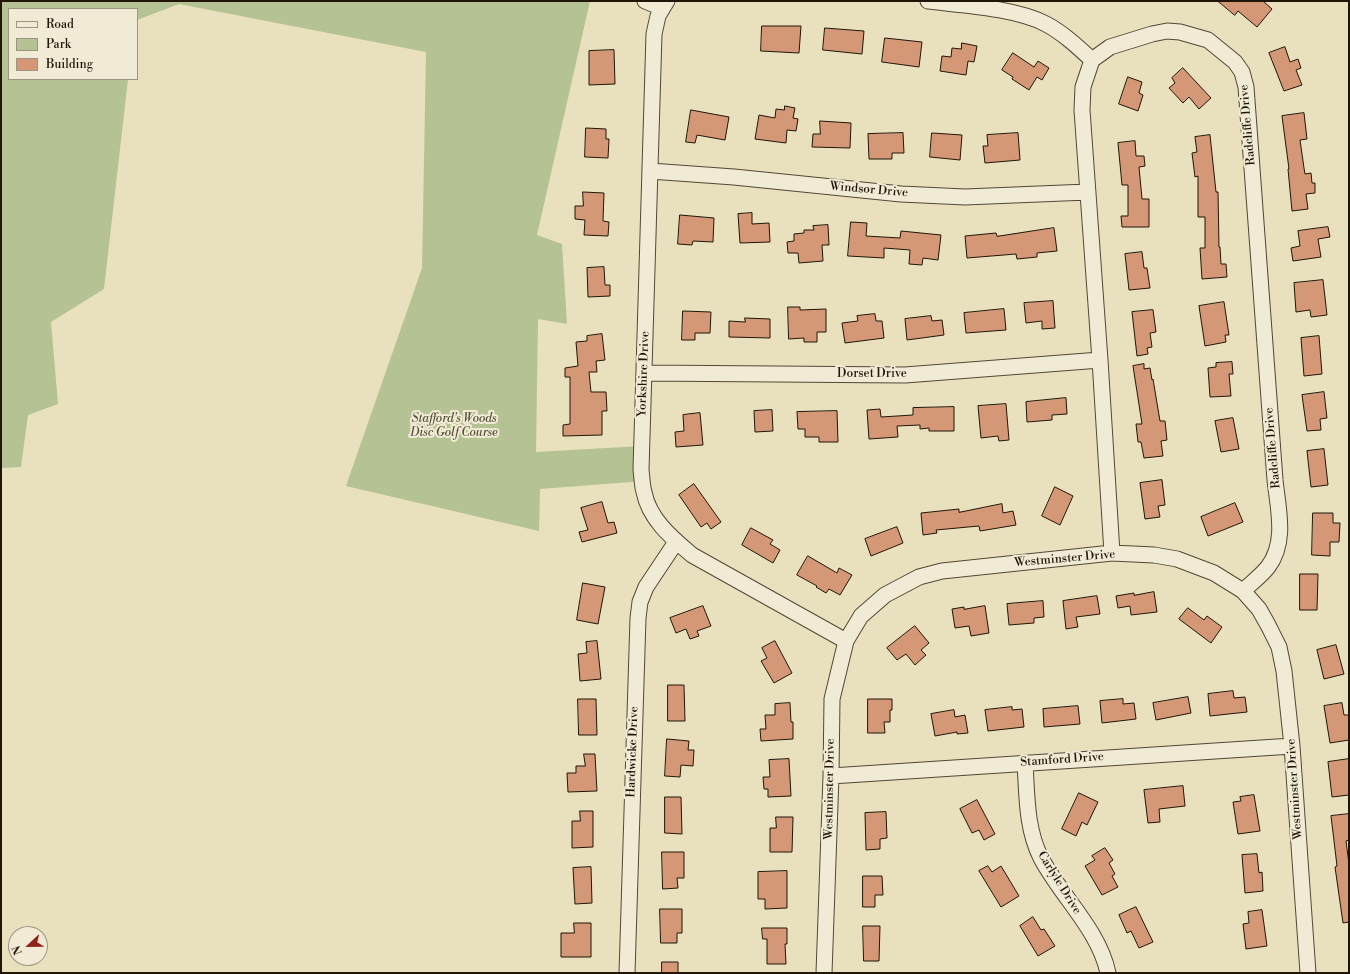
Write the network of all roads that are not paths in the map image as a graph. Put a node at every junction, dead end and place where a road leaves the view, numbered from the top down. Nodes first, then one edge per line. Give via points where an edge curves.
1 (645, 1) edge
2 (928, 1) edge
3 (664, 4) edge
4 (1092, 60) junction
5 (650, 172) junction
6 (1088, 192) junction
7 (1100, 360) junction
8 (644, 373) junction
9 (676, 542) junction
10 (1112, 553) junction
11 (1243, 591) junction
12 (846, 641) junction
13 (1292, 746) junction
14 (1025, 763) junction
15 (831, 776) junction
16 (627, 973) edge
17 (824, 973) edge
18 (1108, 973) edge
19 (1308, 973) edge

1 - 3 street
2 - 4 street via 995,9 1025,16 1045,24 1076,45
3 - 5 street, Yorkshire Drive via 654,34
4 - 6 street via 1082,88
4 - 11 street, Radcliffe Drive via 1110,47 1152,34 1180,32 1208,40 1235,62 1242,72 1246,88 1280,527 1280,540 1268,567
5 - 6 street, Windsor Drive via 734,177 901,194 965,197
5 - 8 street, Yorkshire Drive
6 - 7 street
7 - 8 street, Dorset Drive via 905,375
7 - 10 street
8 - 9 street, Yorkshire Drive via 641,470 644,493 661,528
9 - 12 street, Yorkshire Drive via 692,555
9 - 16 street, Hardwicke Drive via 646,587 640,602 638,618
10 - 11 street, Westminster Drive via 1177,559 1214,573
10 - 12 street, Westminster Drive via 942,571 919,577 885,595 861,616
11 - 13 street, Westminster Drive via 1259,610 1278,647 1284,671
12 - 15 street, Westminster Drive via 832,699
13 - 14 street, Stamford Drive
13 - 19 street, Westminster Drive
14 - 15 street, Stamford Drive
14 - 18 street, Carlyle Drive via 1029,818 1036,845 1054,879 1101,950
15 - 17 street, Westminster Drive

